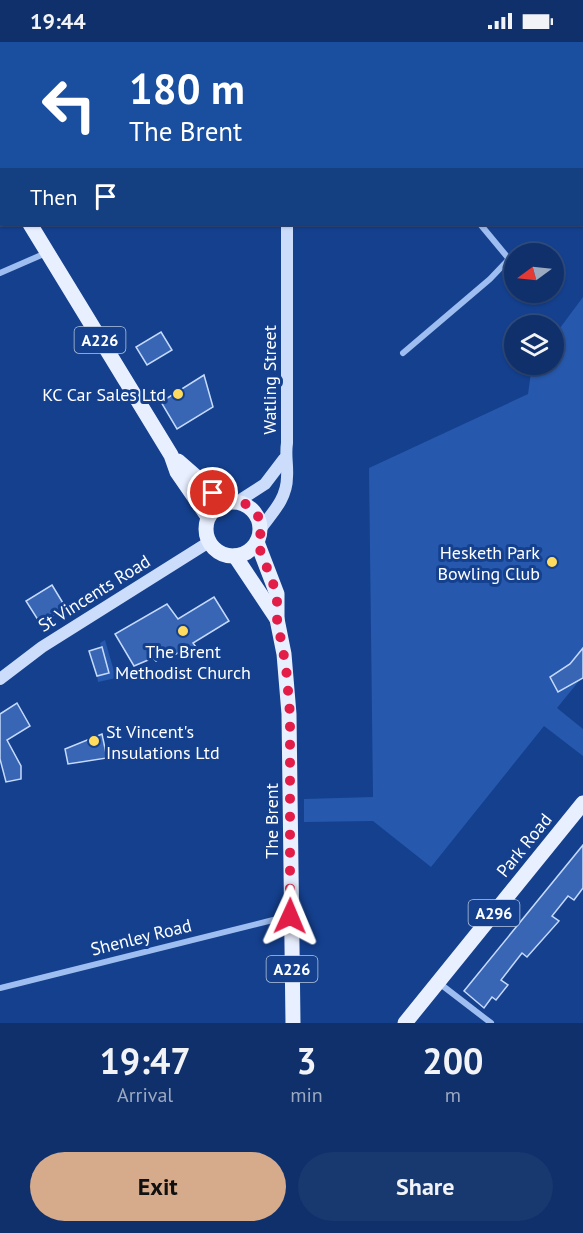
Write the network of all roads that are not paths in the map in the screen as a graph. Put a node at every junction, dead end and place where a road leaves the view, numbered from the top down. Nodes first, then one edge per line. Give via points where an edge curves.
1 (31, 225) edge
2 (287, 225) edge
3 (481, 225) edge
4 (47, 252) junction
5 (0, 273) edge
6 (403, 353) dead end
7 (171, 455) junction
8 (284, 459) junction
9 (232, 502) junction
10 (208, 518) junction
11 (259, 535) junction
12 (209, 542) junction
13 (235, 556) junction
14 (277, 619) junction
15 (0, 679) edge
16 (583, 803) edge
17 (290, 916) junction
18 (438, 983) junction
19 (0, 988) edge
20 (293, 1023) edge
21 (405, 1023) edge
22 (490, 1023) edge

1 - 4 main road, The Brent / A226
2 - 8 main road, Watling Street
3 - 6 street via 509,259
4 - 5 street
4 - 7 main road, The Brent / A226
7 - 9 main road, The Brent / A226
7 - 10 main road, The Brent via 177,472
8 - 9 main road via 265,484
8 - 11 main road, Watling Street via 288,476 286,494
9 - 10 main road via 215,508
9 - 11 main road, The Brent via 254,509
10 - 12 main road
11 - 13 main road via 248,551
11 - 14 main road, The Brent / A226 via 277,594
12 - 13 main road, The Brent via 218,553
12 - 15 main road, St Vincents Road via 42,647
13 - 14 main road, The Brent / A226
14 - 17 main road, The Brent / A226 via 290,714
16 - 18 main road, Park Road / A296
17 - 19 street, Shenley Road
17 - 20 main road, The Brent / A226
18 - 21 main road, Park Road / A296
18 - 22 street

